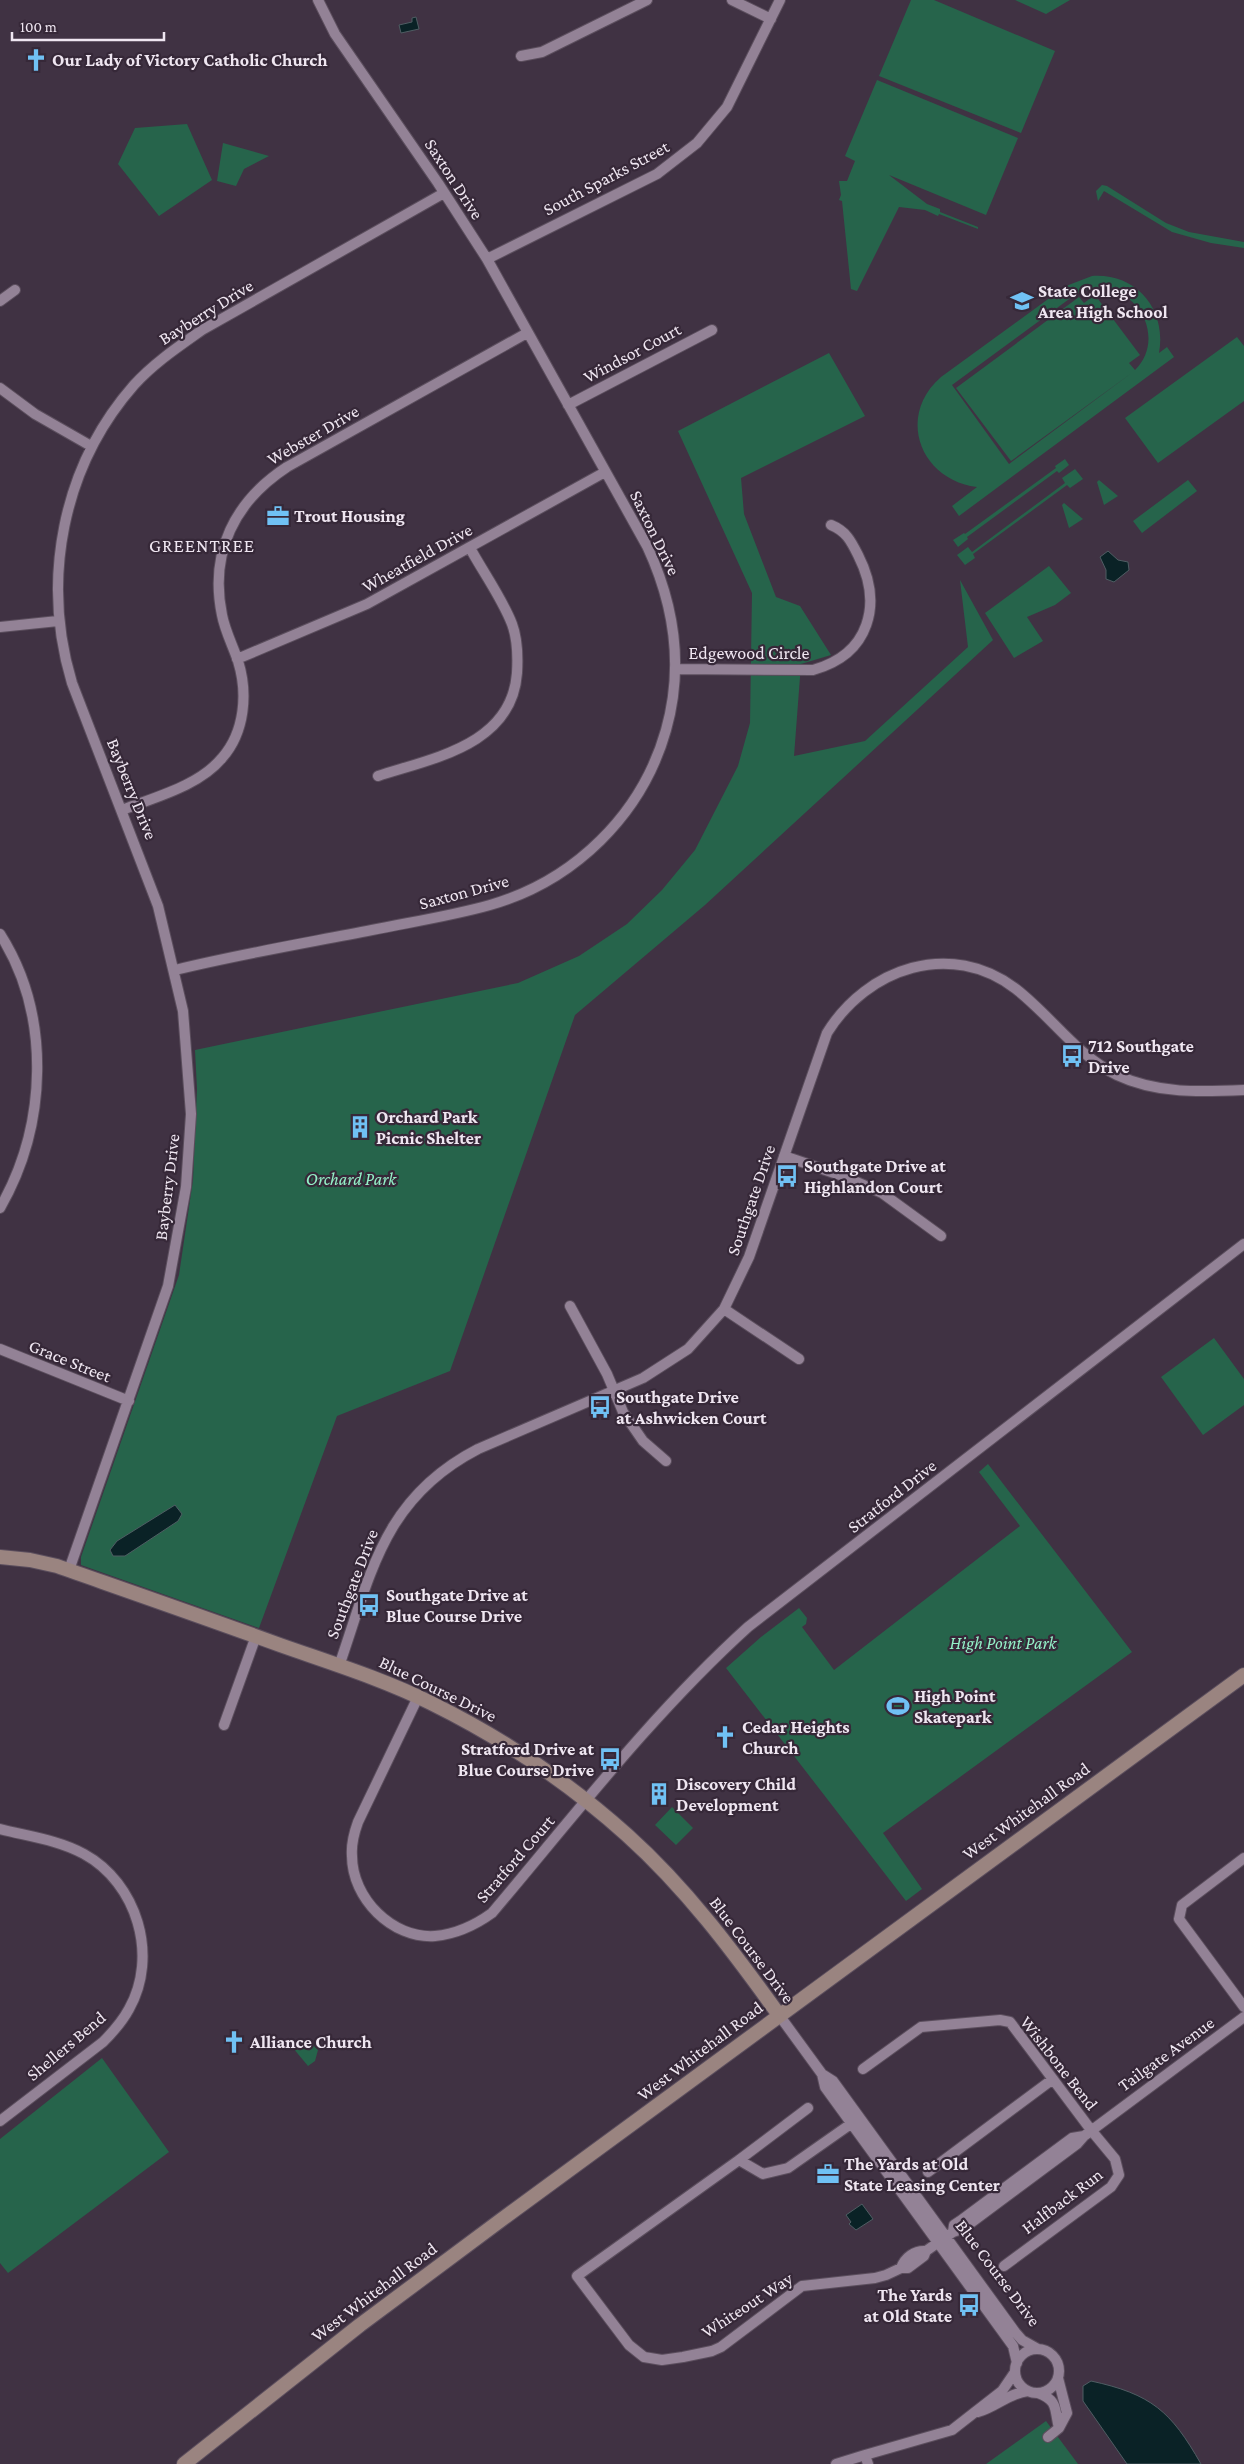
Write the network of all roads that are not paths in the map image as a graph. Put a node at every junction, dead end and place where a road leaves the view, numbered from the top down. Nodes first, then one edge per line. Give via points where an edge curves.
1 (318, 0) edge
2 (647, 0) edge
3 (732, 0) edge
4 (780, 0) edge
5 (771, 19) junction
6 (521, 56) dead end
7 (444, 193) junction
8 (487, 259) junction
9 (15, 290) dead end
10 (0, 301) edge
11 (712, 330) dead end
12 (527, 333) junction
13 (0, 388) edge
14 (568, 405) junction
15 (91, 446) junction
16 (605, 472) junction
17 (830, 524) dead end
18 (470, 548) junction
19 (58, 621) junction
20 (0, 627) edge
21 (238, 659) junction
22 (676, 669) junction
23 (378, 776) dead end
24 (122, 810) junction
25 (0, 934) edge
26 (174, 970) junction
27 (1244, 1090) edge
28 (784, 1156) junction
29 (0, 1208) edge
30 (940, 1236) dead end
31 (1244, 1244) edge
32 (570, 1306) dead end
33 (726, 1307) junction
34 (0, 1350) edge
35 (799, 1359) dead end
36 (614, 1392) junction
37 (129, 1401) junction
38 (666, 1461) dead end
39 (0, 1557) edge
40 (69, 1570) junction
41 (256, 1636) junction
42 (339, 1666) junction
43 (1242, 1679) edge
44 (418, 1697) junction
45 (224, 1725) dead end
46 (586, 1801) junction
47 (0, 1829) edge
48 (1244, 1858) edge
49 (1244, 2007) edge
50 (779, 2015) junction
51 (1244, 2016) edge
52 (863, 2069) dead end
53 (822, 2074) junction
54 (1053, 2079) junction
55 (808, 2108) dead end
56 (860, 2118) junction
57 (0, 2121) edge
58 (851, 2124) junction
59 (1087, 2133) junction
60 (739, 2160) junction
61 (928, 2172) dead end
62 (946, 2237) junction
63 (1004, 2266) dead end
64 (1038, 2349) junction
65 (1016, 2368) junction
66 (1058, 2378) junction
67 (1033, 2392) junction
68 (977, 2412) junction
69 (1059, 2428) junction
70 (1048, 2437) dead end
71 (866, 2460) edge
72 (184, 2464) edge
73 (836, 2464) edge

1 - 7 street, Saxton Drive via 335,34
2 - 6 street via 542,52
3 - 5 street
4 - 5 street, South Sparks Street
5 - 8 street, South Sparks Street via 727,107 697,143 657,174
7 - 8 street, Saxton Drive
7 - 15 street, Bayberry Drive via 194,335 166,355 112,412
8 - 12 street, Saxton Drive
9 - 10 street
11 - 14 street, Windsor Court
12 - 14 street, Saxton Drive
12 - 21 street, Webster Drive via 287,467 270,478 244,504 226,537 219,570 222,616
13 - 15 street via 35,414
14 - 16 street, Saxton Drive
15 - 19 street, Bayberry Drive via 64,528
16 - 18 street, Wheatfield Drive
16 - 22 street, Saxton Drive via 647,546 660,577 674,625
17 - 22 street, Edgewood Circle via 850,539 871,589 866,624 850,649 831,664 813,670
18 - 21 street, Wheatfield Drive via 367,604
18 - 23 street via 512,625 518,653 512,696 494,726 471,744
19 - 20 street
19 - 24 street, Bayberry Drive via 72,683
21 - 24 street, Webster Drive via 244,696 242,716 237,733 222,758 198,778
22 - 26 street, Saxton Drive via 672,709 648,777 618,822 587,854 549,880 490,905
24 - 26 street, Bayberry Drive via 158,906
25 - 29 street via 28,1000 36,1043 37,1072 30,1136 18,1173
26 - 37 street, Bayberry Drive via 183,1011 189,1072 191,1114 186,1187 168,1286
27 - 28 street, Southgate Drive via 1185,1092 1119,1076 1081,1052 1033,1003 993,975 957,965 926,965 878,981 837,1017 818,1056
28 - 30 street via 850,1178 882,1193
28 - 33 street, Southgate Drive via 749,1257
31 - 46 street, Stratford Drive via 748,1627 705,1666
32 - 36 street
33 - 35 street via 746,1318 749,1324
33 - 36 street, Southgate Drive via 704,1333 675,1358
34 - 37 street, Grace Street
36 - 38 street via 636,1433
36 - 42 street, Southgate Drive via 478,1449 435,1476 409,1502 383,1543
37 - 40 street, Bayberry Drive
39 - 40 main road, Blue Course Drive via 30,1560
40 - 41 main road, Blue Course Drive
41 - 42 main road, Blue Course Drive
41 - 45 street
42 - 44 main road, Blue Course Drive
43 - 50 main road, West Whitehall Road
44 - 46 main road, Blue Course Drive via 503,1743
44 - 46 street, Stratford Court via 358,1822 352,1856 353,1871 360,1889 382,1917 397,1927 412,1934 434,1936 455,1933 474,1925 492,1913
46 - 50 main road, Blue Course Drive via 634,1842 699,1909
47 - 57 street, Shellers Bend via 69,1847 104,1869 135,1912 143,1963 130,2009 114,2031
48 - 49 street via 1182,1905 1179,1919
50 - 53 street, Blue Course Drive
50 - 72 main road, West Whitehall Road via 360,2325
51 - 59 street, Tailgate Avenue
52 - 54 street, Wishbone Bend via 921,2027 1000,2020 1014,2026
53 - 56 street, Blue Course Drive via 833,2081
53 - 58 street, Blue Course Drive via 824,2087
54 - 59 street, Wishbone Bend
54 - 61 street
55 - 60 street, Whiteout Way
56 - 58 street
56 - 62 street, Blue Course Drive
58 - 60 street via 788,2168 774,2173 763,2174
58 - 62 street, Blue Course Drive
59 - 62 street, Tailgate Avenue via 1064,2143 954,2225
59 - 63 street, Halfback Run via 1115,2159 1119,2175 1116,2182
60 - 62 street, Whiteout Way via 577,2276 634,2350 662,2360 712,2351 802,2286 875,2278 908,2268
62 - 64 street, Blue Course Drive via 1015,2332
62 - 65 street, Blue Course Drive via 1013,2346
64 - 65 street, Blue Course Drive via 1025,2353
64 - 66 street, Blue Course Drive via 1055,2358
65 - 67 street, Blue Course Drive via 1021,2386
65 - 68 street via 1009,2384
66 - 67 street via 1050,2389
66 - 69 street, Blue Course Drive via 1068,2408 1066,2419
67 - 68 street via 1014,2393 991,2408
67 - 69 street, Blue Course Drive via 1048,2397 1056,2406
68 - 71 street via 952,2430
69 - 70 street
71 - 73 street

